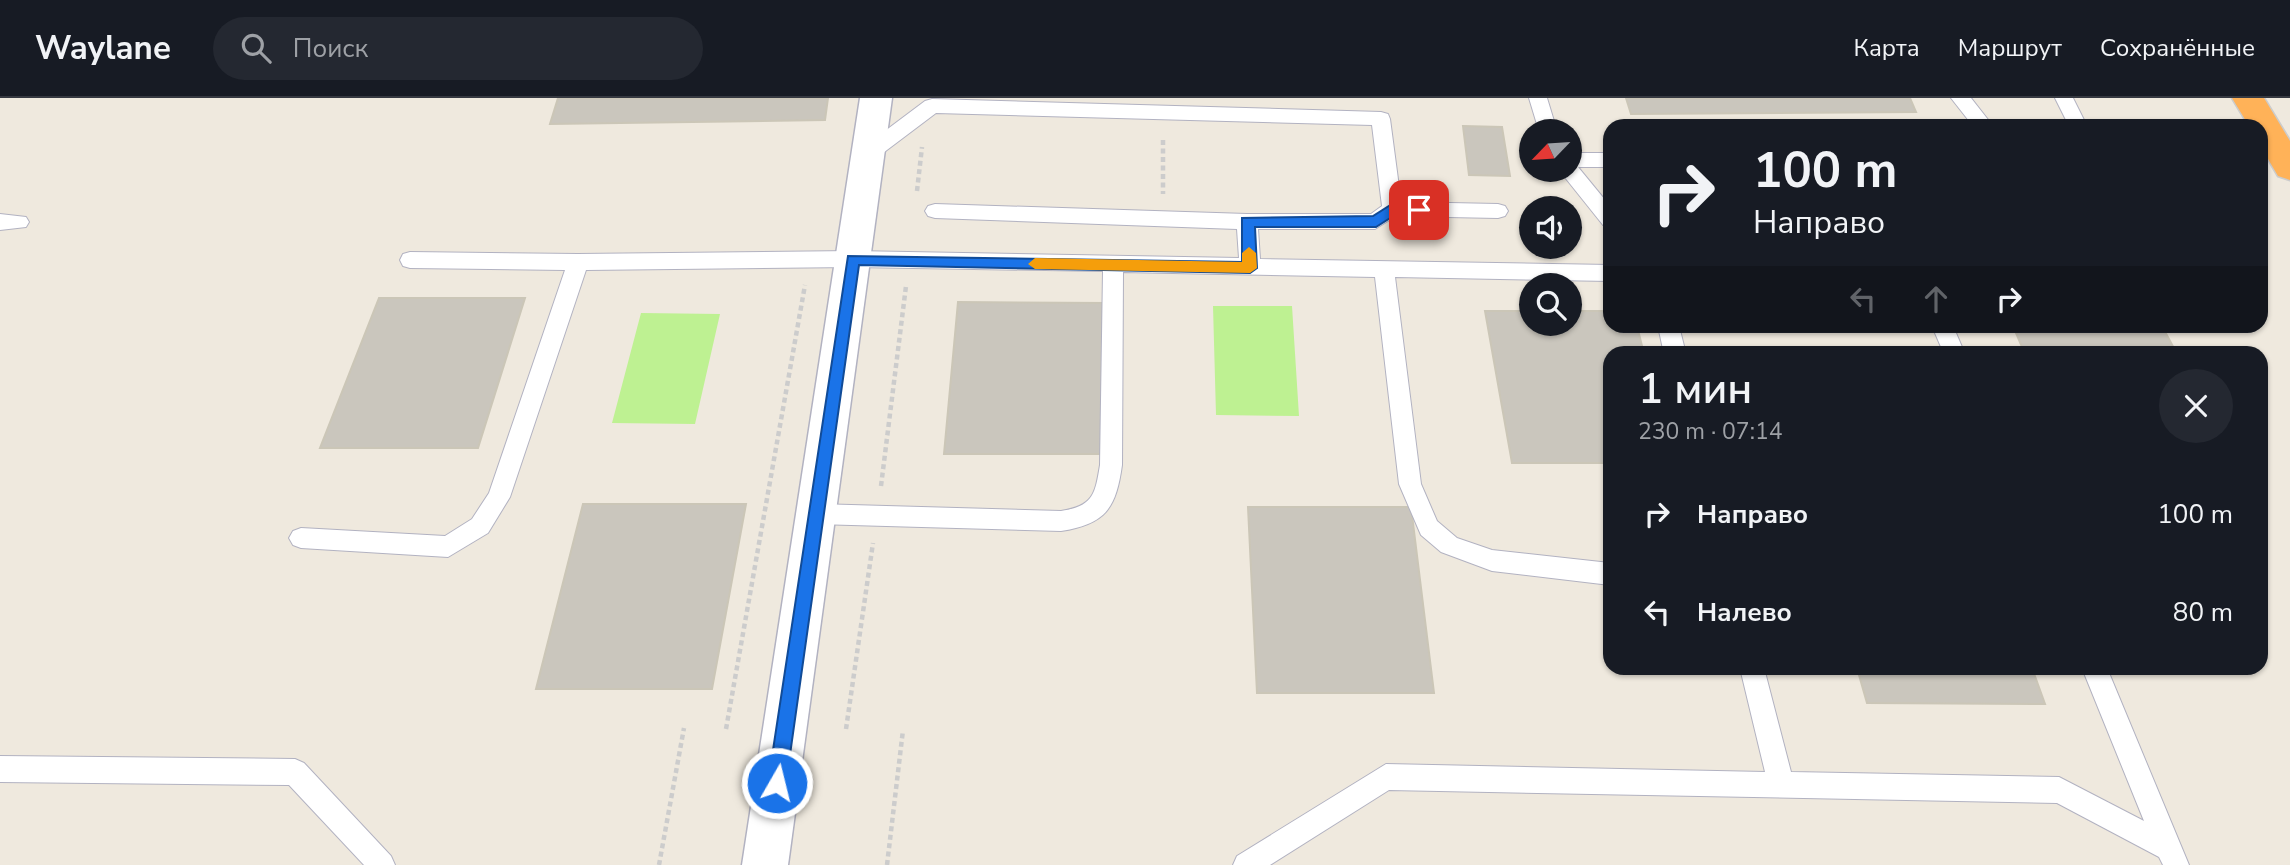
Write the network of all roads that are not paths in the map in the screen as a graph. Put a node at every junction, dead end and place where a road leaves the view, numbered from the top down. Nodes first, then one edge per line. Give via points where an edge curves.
1 (876, 98) edge
2 (1378, 98) edge
3 (1538, 98) edge
4 (1959, 98) edge
5 (2064, 98) edge
6 (2248, 98) edge
7 (931, 106) edge
8 (1381, 119) junction
9 (1544, 119) edge
10 (1978, 119) edge
11 (2074, 119) edge
12 (2258, 119) edge
13 (2268, 139) edge
14 (868, 153) junction
15 (2277, 157) edge
16 (1582, 160) edge
17 (1603, 160) edge
18 (1580, 182) edge
19 (1603, 207) edge
20 (1392, 209) junction
21 (935, 211) dead end
22 (1498, 211) dead end
23 (1247, 222) junction
24 (410, 260) dead end
25 (853, 260) junction
26 (578, 262) junction
27 (1113, 265) junction
28 (1250, 268) junction
29 (1384, 270) junction
30 (1603, 273) edge
31 (816, 514) junction
32 (301, 538) dead end
33 (1603, 573) edge
34 (1754, 675) edge
35 (2097, 675) edge
36 (0, 769) edge
37 (1781, 785) junction
38 (2173, 857) edge
39 (382, 865) edge
40 (765, 865) edge
41 (1246, 865) edge

1 - 14 street
2 - 8 lane
3 - 9 lane
4 - 10 lane
5 - 11 lane
6 - 12 highway
7 - 8 lane
7 - 14 lane
8 - 20 lane
13 - 15 highway
14 - 25 street
16 - 17 lane
18 - 19 lane
20 - 22 lane
20 - 23 lane via 1376,222
21 - 23 lane
23 - 28 lane
24 - 26 lane
25 - 26 lane
25 - 27 lane
25 - 31 street
26 - 32 lane via 499,497 480,526 448,547
27 - 28 lane
27 - 31 lane via 1111,465 1107,494 1098,509 1082,519 1061,521
28 - 29 lane
29 - 30 lane
29 - 33 lane via 1410,484 1432,532 1454,550 1483,560
31 - 40 street
34 - 37 lane
35 - 38 lane
36 - 39 lane via 295,772
37 - 38 lane via 2060,790
37 - 41 lane via 1386,778

